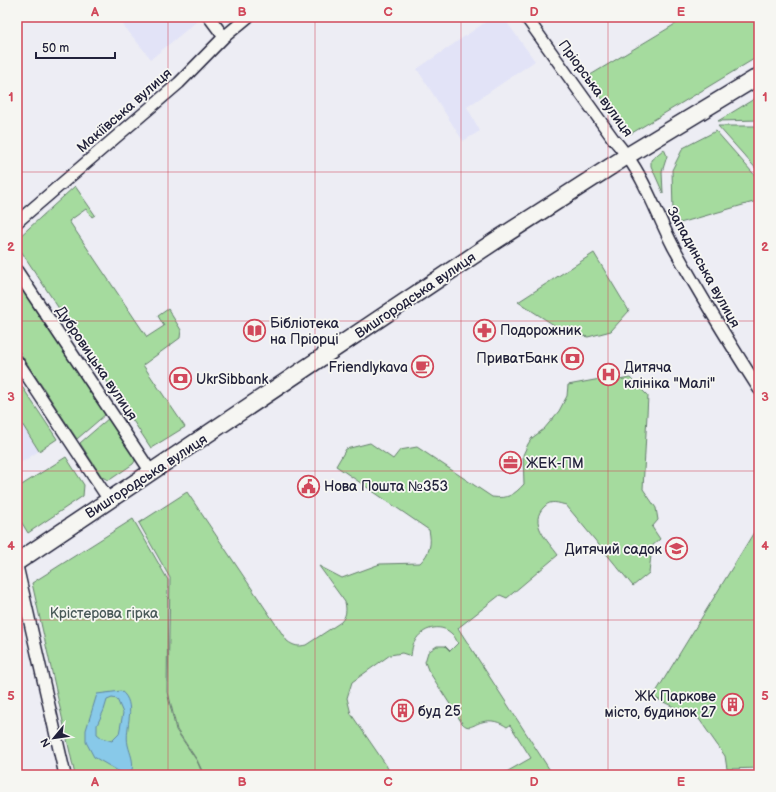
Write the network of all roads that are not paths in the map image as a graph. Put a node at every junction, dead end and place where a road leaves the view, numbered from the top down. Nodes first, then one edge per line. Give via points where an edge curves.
1 (209, 17) edge
2 (248, 17) edge
3 (526, 17) edge
4 (224, 37) junction
5 (759, 76) edge
6 (627, 156) junction
7 (17, 222) edge
8 (17, 271) edge
9 (17, 361) edge
10 (759, 389) edge
11 (151, 472) junction
12 (109, 500) junction
13 (17, 562) edge
14 (17, 566) edge
15 (65, 775) edge

1 - 4 street
2 - 4 street, Макіївська вулиця
3 - 6 street, Пріорська вулиця
4 - 7 street, Макіївська вулиця via 179,83
5 - 6 main road, Вишгородська вулиця
6 - 10 street, Западинська вулиця via 695,284 729,344
6 - 11 main road, Вишгородська вулиця via 439,278
8 - 11 street, Дубровицька вулиця
9 - 12 street
11 - 12 main road, Вишгородська вулиця
12 - 13 main road, Вишгородська вулиця
14 - 15 street

